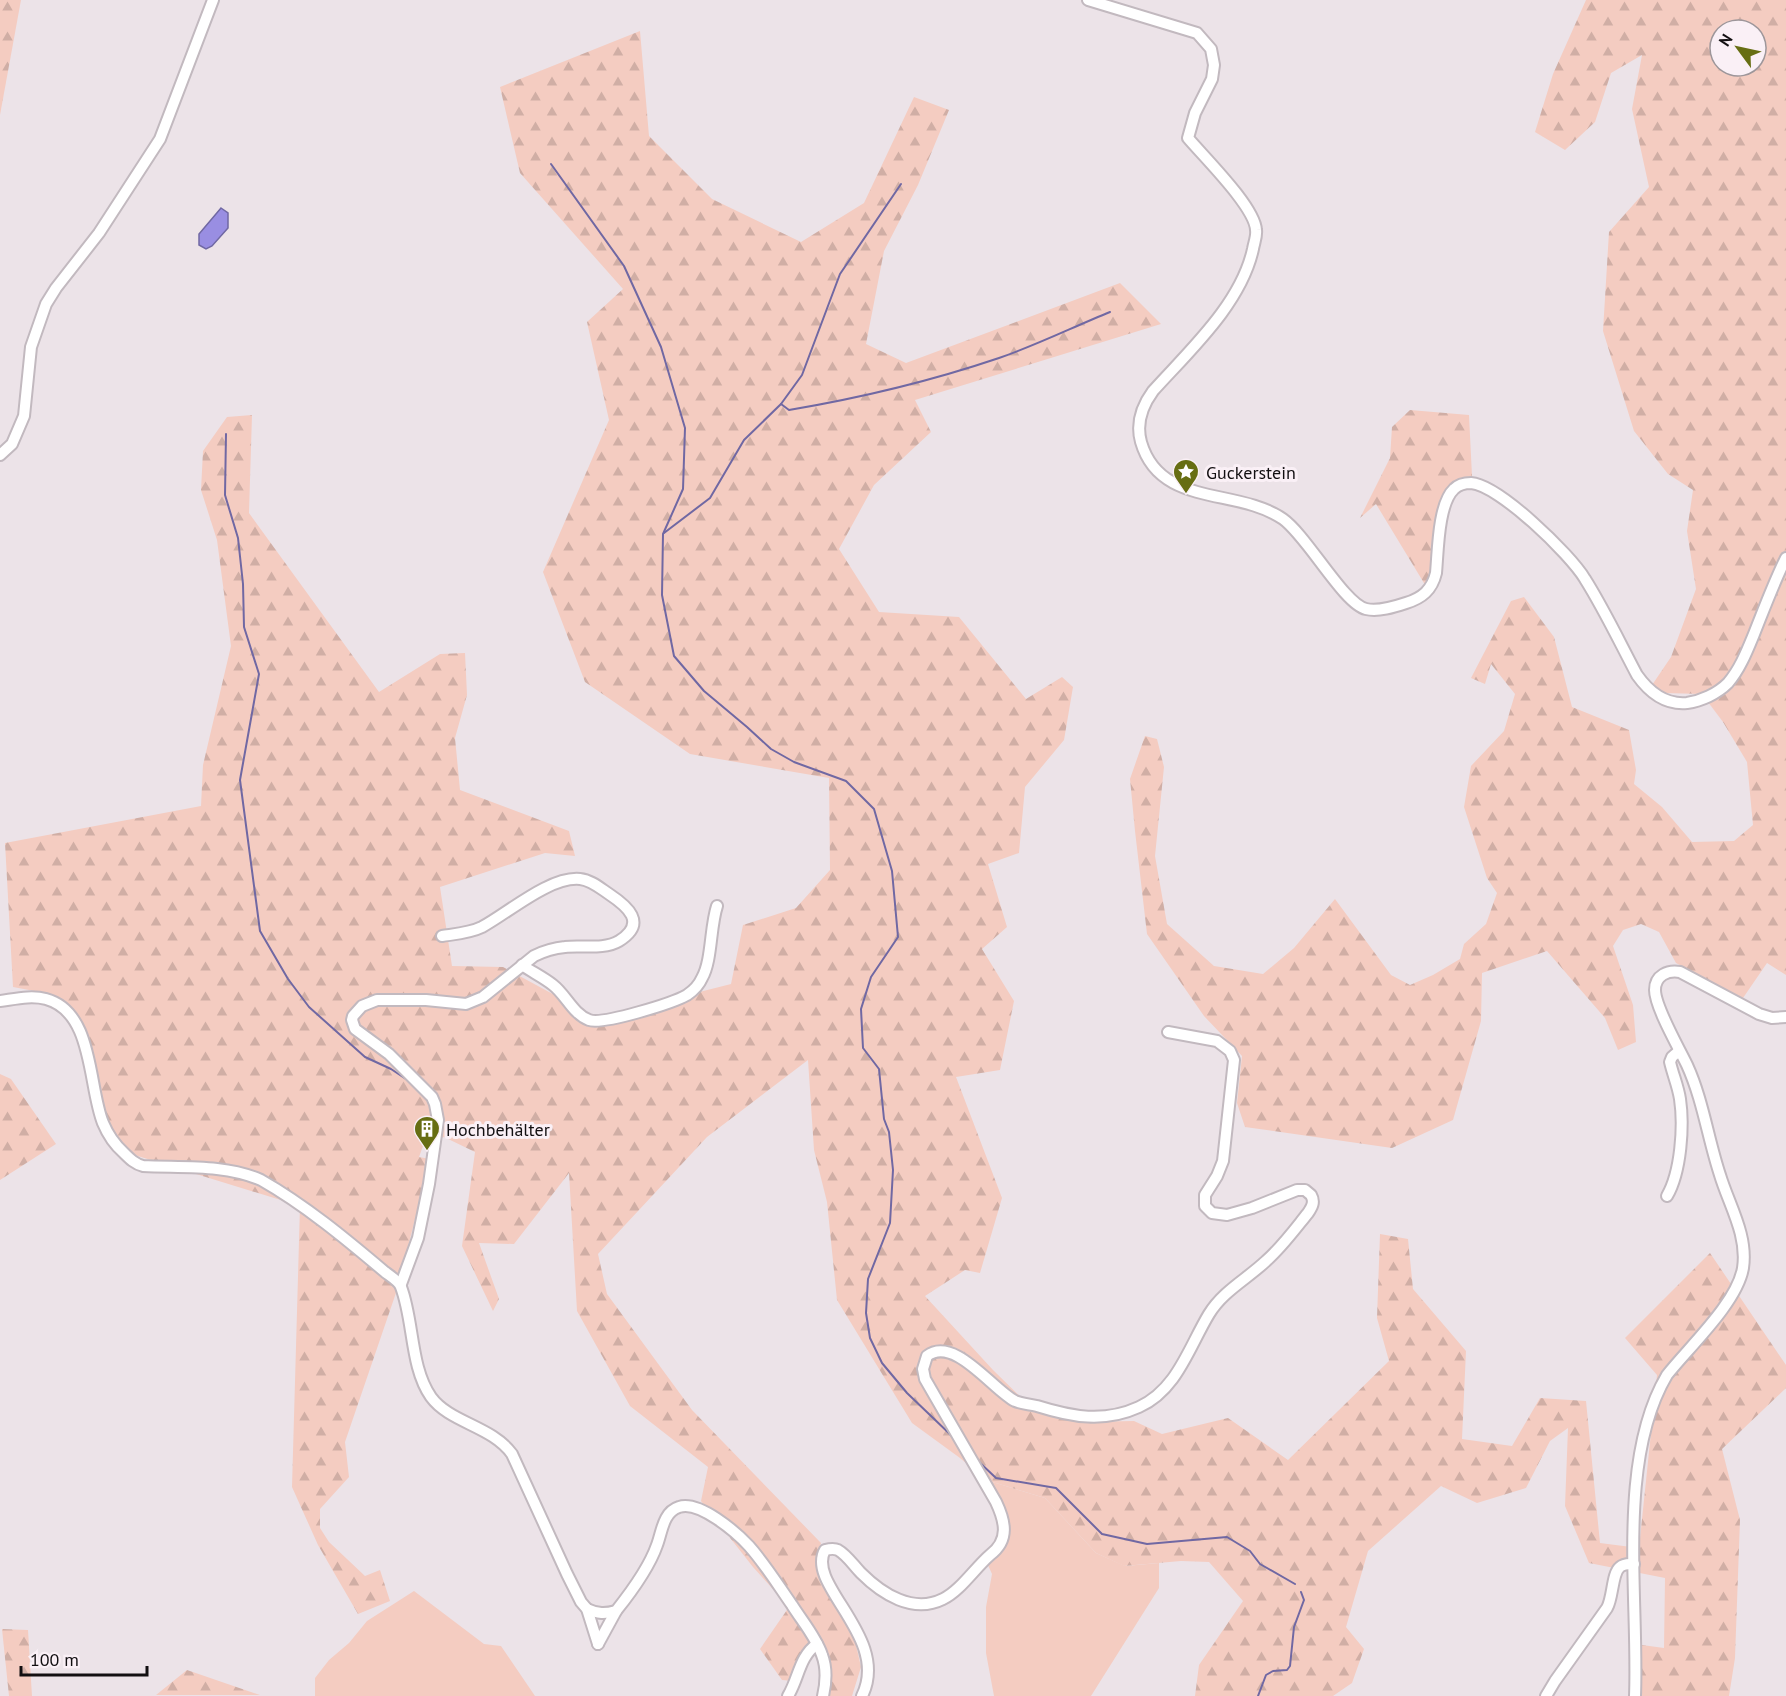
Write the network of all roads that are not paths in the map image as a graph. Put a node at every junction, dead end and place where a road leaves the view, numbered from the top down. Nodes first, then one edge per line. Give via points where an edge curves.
1 (213, 0) edge
2 (1088, 0) edge
3 (0, 455) edge
4 (1786, 558) edge
5 (717, 906) dead end
6 (442, 936) dead end
7 (522, 965) junction
8 (0, 1001) edge
9 (1786, 1017) edge
10 (1168, 1032) dead end
11 (1680, 1051) junction
12 (1667, 1196) dead end
13 (401, 1284) junction
14 (1634, 1564) junction
15 (587, 1609) junction
16 (616, 1611) junction
17 (817, 1644) junction
18 (788, 1696) edge
19 (823, 1696) edge
20 (862, 1696) edge
21 (1546, 1696) edge
22 (1635, 1696) edge

1 - 3 street via 160,139 99,233 46,304 31,346 24,416 12,444
2 - 4 street via 1197,33 1211,49 1212,79 1188,138 1247,208 1256,230 1251,257 1221,316 1145,403 1140,436 1144,453 1167,480 1263,509 1282,519 1298,532 1349,598 1370,609 1403,604 1427,592 1435,580 1448,496 1464,484 1486,488 1524,515 1572,562 1637,675 1647,689 1670,702 1699,700 1727,684 1741,663
5 - 7 street via 705,973 699,984 683,997 643,1011 599,1022 588,1020 551,983
6 - 7 street via 476,929 524,899 577,879 597,886 632,913 630,930 616,943 552,949
7 - 13 street via 475,1002 377,1000 362,1006 353,1017 355,1029 432,1097 437,1111 418,1238
8 - 13 street via 38,997 59,1004 69,1013 86,1048 102,1122 115,1145 134,1162 251,1175 330,1228
9 - 11 street via 1766,1017 1686,975 1669,971 1660,976 1655,992
10 - 20 street via 1217,1041 1230,1051 1234,1060 1225,1152 1205,1195 1206,1209 1216,1214 1234,1214 1301,1189 1311,1195 1313,1206 1273,1255 1220,1300 1175,1376 1156,1397 1132,1410 1094,1417 1071,1416 1019,1402 955,1355 931,1353 925,1360 925,1379 996,1502 1004,1521 1004,1535 996,1551 953,1592 925,1605 889,1595 837,1550 825,1550 821,1557 823,1575 854,1624 866,1653 868,1677
11 - 12 street via 1671,1062 1680,1100 1680,1142 1673,1185
11 - 14 street via 1698,1095 1740,1232 1743,1267 1731,1296 1667,1375 1655,1400 1638,1464
13 - 15 street via 419,1369 428,1392 440,1406 491,1435 512,1454
14 - 21 street via 1622,1565 1617,1571 1607,1608
14 - 22 street
15 - 16 street via 604,1614
15 - 16 street via 598,1644
16 - 17 street via 651,1559 666,1519 680,1507 690,1506 713,1516 748,1545
17 - 18 street via 803,1659
17 - 19 street via 826,1673

